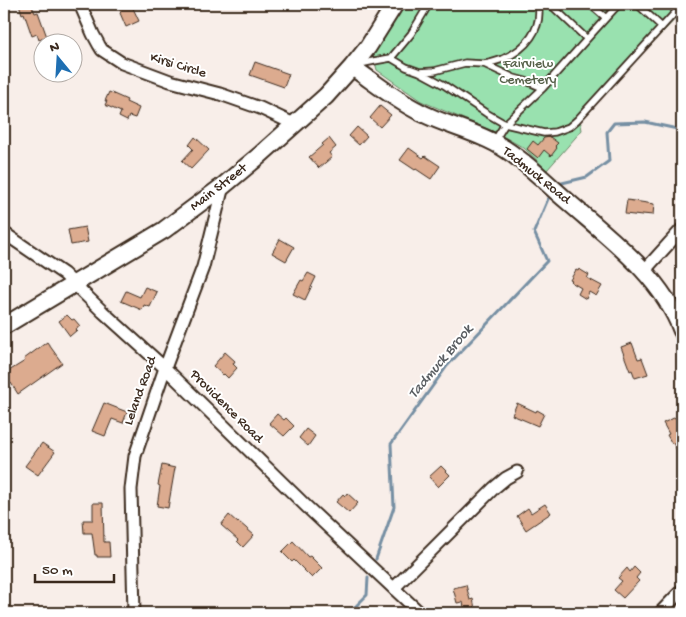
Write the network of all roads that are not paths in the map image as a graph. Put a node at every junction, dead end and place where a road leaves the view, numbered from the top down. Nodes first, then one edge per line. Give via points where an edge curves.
1 (80, 4) edge
2 (395, 4) edge
3 (428, 4) edge
4 (538, 4) edge
5 (550, 4) edge
6 (590, 4) edge
7 (619, 4) edge
8 (637, 4) edge
9 (682, 5) edge
10 (606, 18) junction
11 (662, 27) junction
12 (587, 40) junction
13 (391, 58) junction
14 (484, 64) junction
15 (352, 67) junction
16 (420, 72) junction
17 (542, 88) junction
18 (294, 124) junction
19 (505, 124) junction
20 (494, 142) junction
21 (223, 186) junction
22 (682, 229) edge
23 (4, 233) edge
24 (644, 271) junction
25 (74, 283) junction
26 (4, 326) edge
27 (682, 331) edge
28 (165, 368) junction
29 (517, 472) dead end
30 (394, 588) junction
31 (682, 590) edge
32 (134, 613) edge
33 (420, 613) edge
34 (660, 613) edge

1 - 18 street, Kirsi Circle via 98,45 122,63 260,108
2 - 15 main road, Main Street
3 - 13 lane
4 - 14 lane via 537,24 524,46 502,59
5 - 12 lane
6 - 10 lane
7 - 10 lane
8 - 11 lane
9 - 11 lane
10 - 12 lane
11 - 19 lane via 570,127 544,132
12 - 17 lane
13 - 15 lane
13 - 16 lane
14 - 16 lane
14 - 17 lane
15 - 18 main road, Main Street
15 - 20 main road, Tadmuck Road via 419,112
16 - 19 lane
17 - 19 lane
18 - 21 main road, Main Street
19 - 20 lane
20 - 24 main road, Tadmuck Road via 525,164
21 - 25 main road, Main Street via 164,230
21 - 28 street, Leland Road via 204,267
22 - 24 street
23 - 25 street, Providence Road
24 - 27 main road, Tadmuck Road via 663,294
25 - 26 main road, Main Street
25 - 28 street, Providence Road
28 - 30 street, Providence Road
28 - 32 street, Leland Road via 136,456 131,489
29 - 30 street via 494,488
30 - 33 street, Providence Road
31 - 34 street

